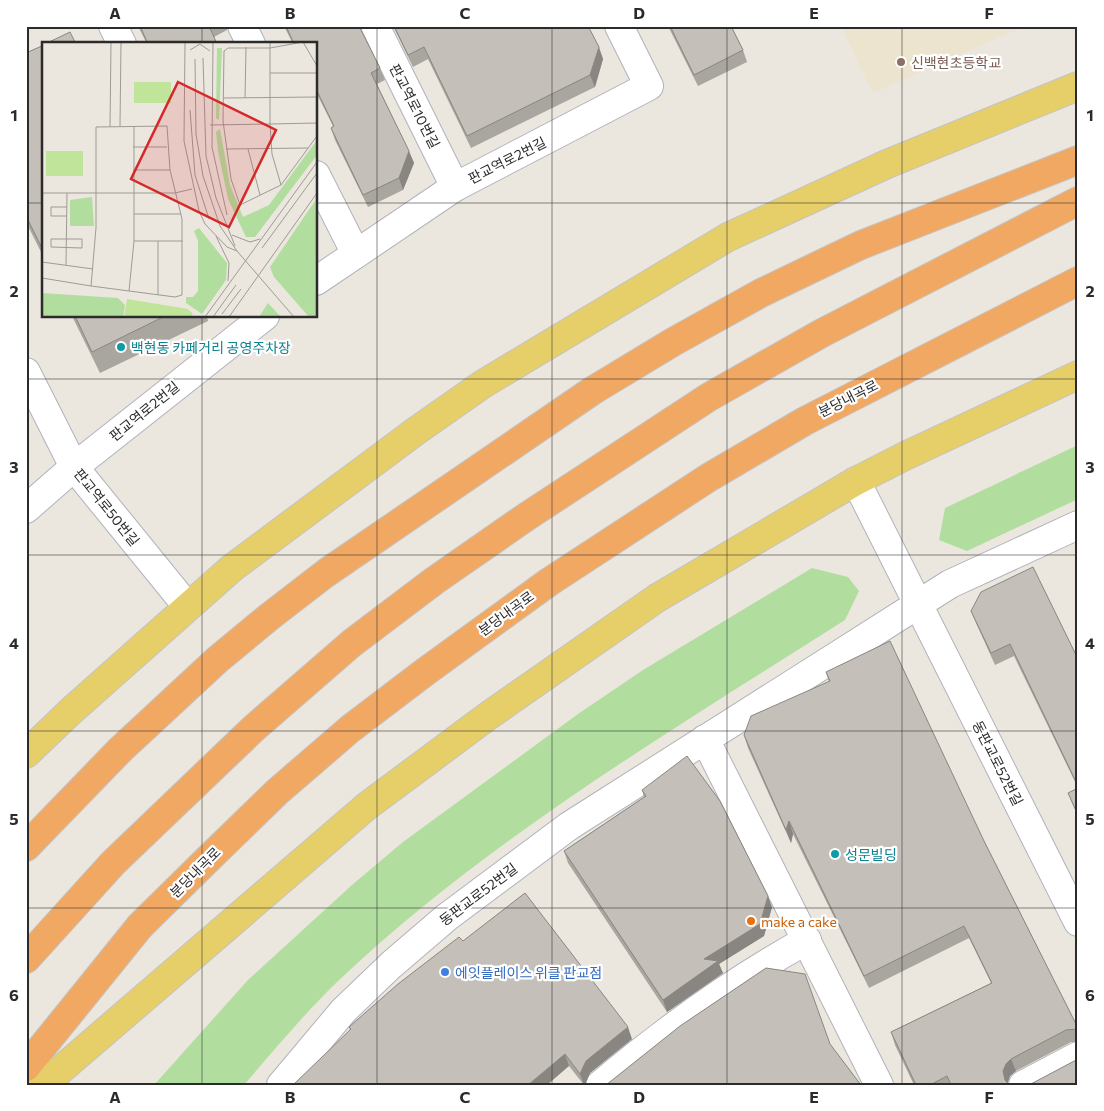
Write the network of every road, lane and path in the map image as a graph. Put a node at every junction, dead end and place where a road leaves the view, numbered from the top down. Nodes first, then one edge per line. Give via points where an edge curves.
1 (113, 26) edge
2 (242, 26) edge
3 (375, 26) edge
4 (619, 26) edge
5 (121, 42) edge
6 (250, 42) edge
7 (1078, 86) edge
8 (1078, 160) edge
9 (318, 179) edge
10 (455, 186) junction
11 (1078, 201) edge
12 (356, 254) junction
13 (318, 280) edge
14 (1078, 281) edge
15 (258, 318) edge
16 (26, 372) edge
17 (1078, 375) edge
18 (74, 468) junction
19 (856, 481) junction
20 (26, 509) edge
21 (1078, 525) edge
22 (919, 604) junction
23 (187, 606) junction
24 (705, 739) junction
25 (26, 754) edge
26 (26, 847) edge
27 (1078, 922) edge
28 (807, 940) junction
29 (26, 960) edge
30 (1078, 1056) edge
31 (26, 1067) edge
32 (43, 1085) edge
33 (281, 1085) edge
34 (600, 1085) edge
35 (879, 1085) edge
36 (1023, 1085) edge

1 - 5 street
2 - 6 street
3 - 10 street, 판교역로10번길
4 - 10 street, 판교역로2번길 via 649,86
7 - 23 main road via 819,194 689,259 475,389 277,534
8 - 26 highway via 861,245 761,293 592,391 326,573 269,617 217,660 120,750
9 - 12 street
10 - 12 street, 판교역로2번길
11 - 29 highway via 822,333 709,398 434,581 352,643 203,775 113,863
12 - 13 street, 판교역로2번길
14 - 31 highway, 분당내곡로 via 805,420 708,478 549,582 425,672 307,767 140,926
15 - 18 street, 판교역로2번길
16 - 18 street, 판교역로50번길
17 - 19 main road
18 - 20 street, 판교역로2번길
18 - 23 street, 판교역로50번길
19 - 22 street, 동판교로52번길
19 - 32 main road via 657,598 428,759 367,806
21 - 22 street, 동판교로52번길 via 950,584
22 - 24 street, 동판교로52번길
22 - 27 street, 동판교로52번길
23 - 25 main road
24 - 28 street
24 - 33 street, 동판교로52번길 via 569,826 447,917 344,1010
28 - 34 street via 706,1001
28 - 35 street
30 - 36 street

